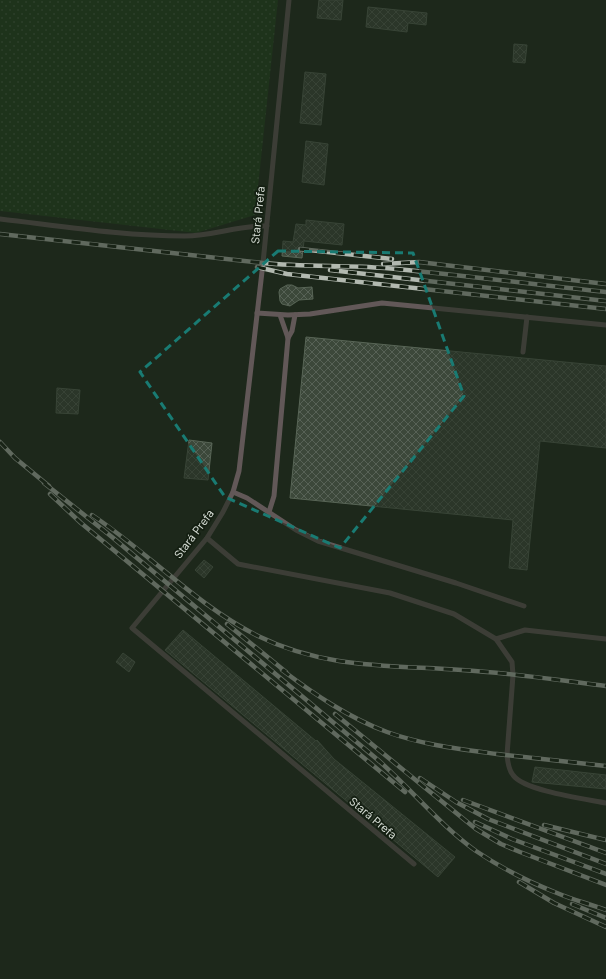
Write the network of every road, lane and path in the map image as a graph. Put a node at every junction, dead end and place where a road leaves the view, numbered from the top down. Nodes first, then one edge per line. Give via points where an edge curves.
1 (289, 0) edge
2 (0, 219) edge
3 (267, 226) junction
4 (257, 313) junction
5 (280, 315) junction
6 (295, 315) junction
7 (526, 317) junction
8 (606, 325) edge
9 (288, 338) junction
10 (523, 352) dead end
11 (233, 492) junction
12 (269, 512) junction
13 (207, 538) junction
14 (524, 606) dead end
15 (496, 640) junction
16 (606, 640) edge
17 (606, 803) edge
18 (414, 864) dead end

1 - 3 lane, Stará Prefa
2 - 3 lane via 132,234 184,236
3 - 4 lane, Stará Prefa
4 - 5 lane
4 - 11 lane, Stará Prefa via 239,471
5 - 6 lane
5 - 9 lane
6 - 7 lane via 382,303
6 - 9 lane
7 - 8 lane
7 - 10 lane
9 - 12 lane via 274,496
11 - 12 lane
11 - 13 lane, Stará Prefa
12 - 14 lane via 318,541
13 - 15 lane via 238,564 390,593 454,614
13 - 18 lane, Stará Prefa via 132,628
15 - 16 lane via 525,630
15 - 17 lane via 512,662 507,755 508,767 513,777 535,789

